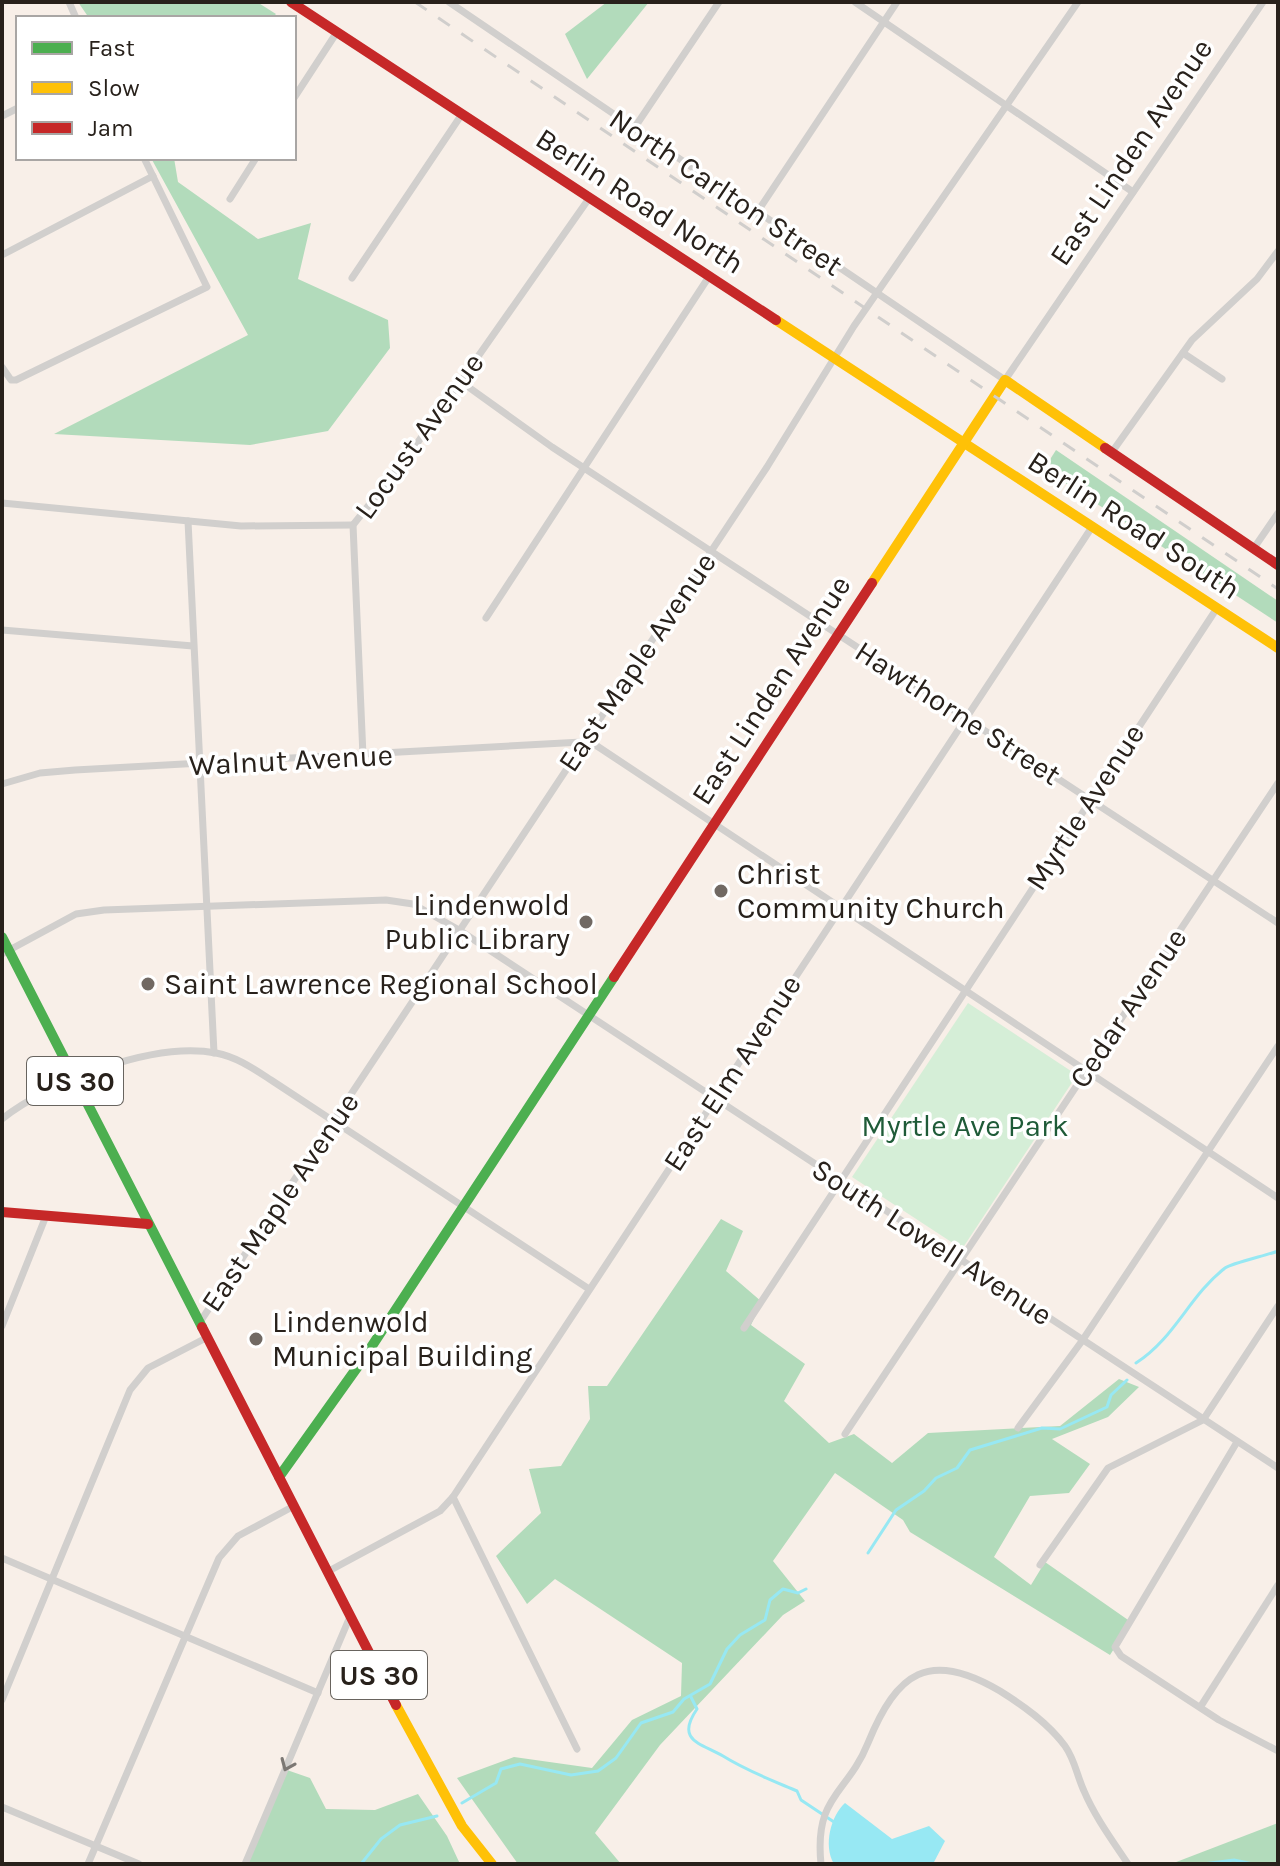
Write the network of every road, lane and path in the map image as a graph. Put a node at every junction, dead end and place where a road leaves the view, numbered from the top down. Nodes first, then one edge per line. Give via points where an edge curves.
1 (291, 2) edge
2 (449, 2) edge
3 (719, 2) edge
4 (855, 2) edge
5 (897, 2) edge
6 (1078, 2) edge
7 (1251, 2) edge
8 (1261, 5) edge
9 (884, 21) junction
10 (337, 32) junction
11 (296, 95) edge
12 (1007, 105) junction
13 (462, 114) junction
14 (633, 130) junction
15 (145, 160) edge
16 (255, 160) edge
17 (153, 176) junction
18 (1133, 192) junction
19 (590, 197) junction
20 (230, 199) dead end
21 (756, 214) junction
22 (1278, 251) edge
23 (2, 255) edge
24 (710, 275) junction
25 (352, 278) dead end
26 (877, 294) junction
27 (1183, 353) junction
28 (835, 357) junction
29 (2, 367) edge
30 (1222, 379) dead end
31 (1005, 380) junction
32 (460, 381) junction
33 (963, 441) junction
34 (1112, 452) junction
35 (584, 468) junction
36 (2, 503) edge
37 (1278, 513) edge
38 (188, 521) junction
39 (353, 525) junction
40 (1092, 527) junction
41 (1254, 548) junction
42 (711, 551) junction
43 (1278, 565) edge
44 (1217, 608) junction
45 (486, 618) dead end
46 (2, 630) edge
47 (837, 635) junction
48 (193, 646) junction
49 (1278, 648) edge
50 (968, 718) junction
51 (582, 742) junction
52 (363, 756) junction
53 (200, 765) junction
54 (1278, 783) edge
55 (2, 784) edge
56 (1091, 799) junction
57 (712, 823) junction
58 (1213, 880) junction
59 (207, 908) junction
60 (840, 908) junction
61 (1278, 923) edge
62 (459, 930) junction
63 (2, 937) edge
64 (5, 952) edge
65 (965, 992) junction
66 (587, 1014) junction
67 (1278, 1046) edge
68 (214, 1053) junction
69 (1086, 1071) junction
70 (75, 1081) junction
71 (714, 1099) junction
72 (2, 1119) edge
73 (333, 1122) junction
74 (1209, 1152) junction
75 (840, 1182) junction
76 (1278, 1198) edge
77 (461, 1206) junction
78 (2, 1212) edge
79 (46, 1216) junction
80 (148, 1224) junction
81 (960, 1261) junction
82 (589, 1289) junction
83 (1278, 1306) edge
84 (199, 1324) junction
85 (2, 1326) edge
86 (744, 1328) dead end
87 (206, 1338) junction
88 (1082, 1341) junction
89 (1203, 1420) junction
90 (1018, 1428) dead end
91 (845, 1434) dead end
92 (1237, 1442) junction
93 (1278, 1468) edge
94 (279, 1477) junction
95 (453, 1497) junction
96 (294, 1506) junction
97 (2, 1558) edge
98 (1040, 1565) dead end
99 (327, 1572) junction
100 (53, 1580) junction
101 (1278, 1585) edge
102 (349, 1618) junction
103 (184, 1637) junction
104 (318, 1693) junction
105 (2, 1700) edge
106 (1201, 1706) junction
107 (577, 1749) dead end
108 (1278, 1751) edge
109 (2, 1807) edge
110 (96, 1846) junction
111 (88, 1864) edge
112 (139, 1864) edge
113 (245, 1864) edge
114 (492, 1864) edge
115 (821, 1864) edge
116 (1128, 1864) edge

1 - 10 main road, Berlin Road North
2 - 14 street, North Carlton Street
3 - 14 street
4 - 9 street
5 - 9 street
6 - 12 street, East Maple Avenue
7 - 8 street
8 - 18 street, East Linden Avenue
9 - 12 street
9 - 21 street
10 - 11 street
10 - 13 main road, Berlin Road North
12 - 18 street
12 - 26 street, East Maple Avenue
13 - 19 main road, Berlin Road North
13 - 25 street
14 - 21 street, North Carlton Street
15 - 17 street
16 - 20 street
17 - 23 street
17 - 29 street via 207,287 11,380
18 - 31 street, East Linden Avenue
19 - 24 main road, Berlin Road North
19 - 32 street, Locust Avenue
21 - 26 street, North Carlton Street
22 - 27 street
24 - 28 main road, Berlin Road North
24 - 35 street
26 - 28 street, East Maple Avenue
26 - 31 street, North Carlton Street
27 - 30 street
27 - 34 street
28 - 33 main road, Berlin Road North
28 - 42 street, East Maple Avenue
31 - 33 main road, East Linden Avenue
31 - 34 main road
32 - 35 street, Hawthorne Street
32 - 39 street, Locust Avenue
33 - 40 main road, Berlin Road South
33 - 47 main road, East Linden Avenue
34 - 41 main road
35 - 42 street, Hawthorne Street
35 - 45 street
36 - 38 street
37 - 41 street
38 - 39 street
38 - 48 street
39 - 52 street, Locust Avenue
40 - 44 main road, Berlin Road South
40 - 50 street, East Elm Avenue
41 - 43 main road
42 - 47 street, Hawthorne Street
42 - 51 street, East Maple Avenue
44 - 49 main road, Berlin Road South
44 - 56 street, Myrtle Avenue
46 - 48 street
47 - 50 street, Hawthorne Street
47 - 57 main road, East Linden Avenue
48 - 53 street
50 - 56 street, Hawthorne Street
50 - 60 street, East Elm Avenue
51 - 52 street, Walnut Avenue
51 - 57 street via 597,746
51 - 62 street, East Maple Avenue
52 - 53 street, Walnut Avenue
53 - 55 street, Walnut Avenue via 52,772
53 - 59 street
54 - 58 street, Cedar Avenue
56 - 58 street, Hawthorne Street
56 - 65 street, Myrtle Avenue
57 - 60 street
57 - 66 main road, East Linden Avenue
58 - 61 street, Hawthorne Street
58 - 69 street, Cedar Avenue
59 - 62 street, South Lowell Avenue via 386,900 408,903
59 - 64 street via 76,914
59 - 68 street
60 - 65 street
60 - 71 street, East Elm Avenue
62 - 66 street, South Lowell Avenue
62 - 73 street, East Maple Avenue
63 - 64 main road, US 30
64 - 70 main road, US 30
65 - 69 street
65 - 75 street, Myrtle Avenue
66 - 71 street, South Lowell Avenue
66 - 77 main road, East Linden Avenue
67 - 74 street
68 - 70 street via 134,1057
68 - 73 street via 242,1062
69 - 74 street
69 - 81 street, Cedar Avenue
70 - 72 street
70 - 80 main road, US 30
71 - 75 street, South Lowell Avenue
71 - 82 street, East Elm Avenue
73 - 77 street
73 - 84 street, East Maple Avenue
74 - 76 street
74 - 88 street
75 - 81 street, South Lowell Avenue
75 - 86 street, Myrtle Avenue
77 - 82 street
77 - 94 main road, East Linden Avenue
78 - 79 main road
79 - 80 main road
79 - 85 street
80 - 84 main road, US 30
81 - 88 street, South Lowell Avenue
81 - 91 street, Cedar Avenue
82 - 95 street, East Elm Avenue
83 - 89 street
84 - 87 main road, US 30
87 - 94 main road, US 30
87 - 100 street via 136,1379
88 - 89 street, South Lowell Avenue
88 - 90 street
89 - 92 street, South Lowell Avenue
89 - 98 street via 1108,1468
92 - 93 street, South Lowell Avenue
92 - 106 street via 1115,1647 1121,1656
94 - 96 main road, US 30
95 - 99 street, East Elm Avenue via 440,1511
95 - 107 street
96 - 99 main road, US 30
96 - 103 street via 250,1528 224,1550
97 - 100 street
99 - 102 main road, US 30
100 - 103 street
100 - 105 street
101 - 106 street
102 - 104 street
102 - 114 main road, US 30 via 448,1804
103 - 104 street
103 - 110 street
104 -> 113 street
106 - 108 street
109 - 110 street
110 - 111 street
110 - 112 street
115 - 116 street via 824,1809 864,1754 880,1714 896,1689 919,1673 946,1668 985,1682 1050,1729 1073,1760 1098,1819

